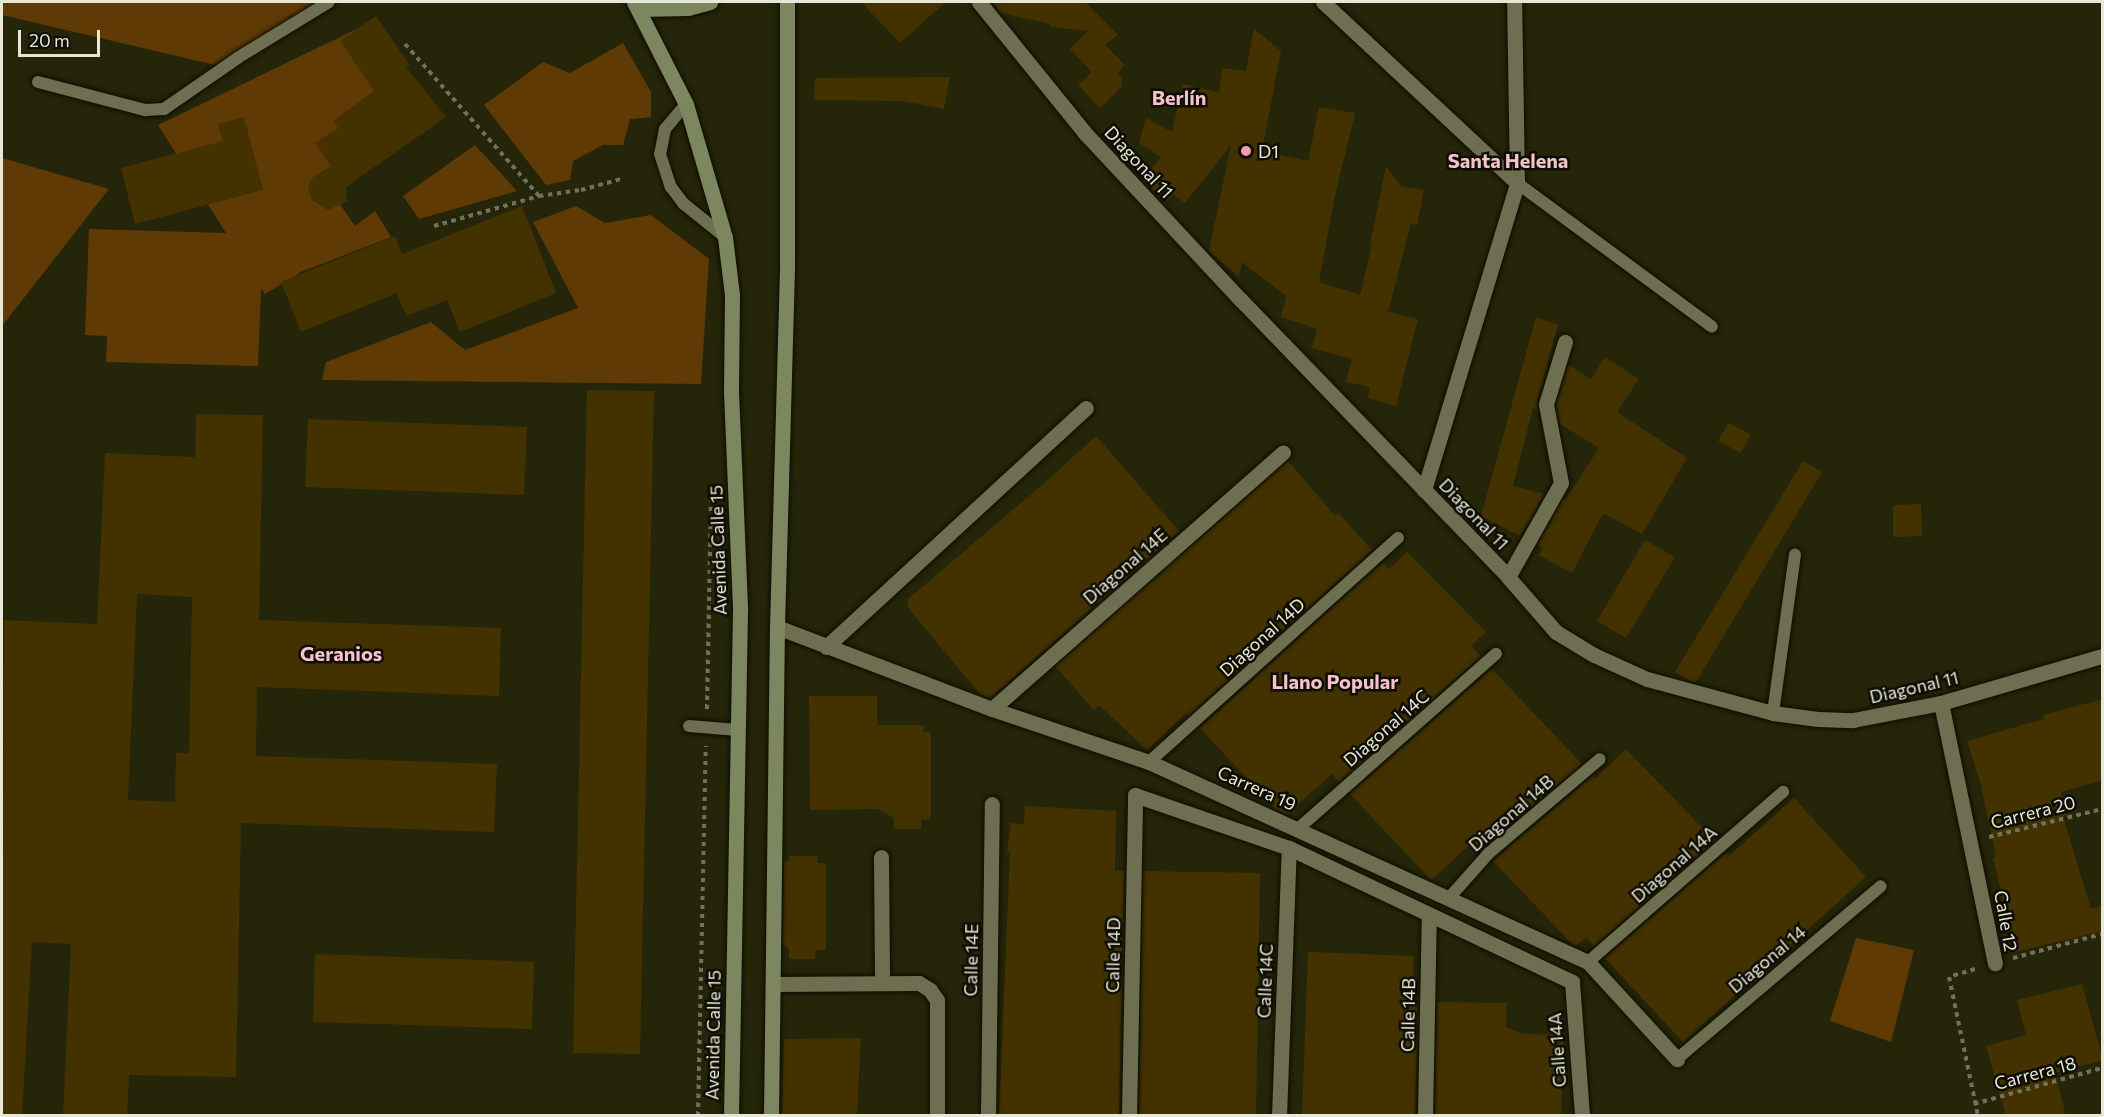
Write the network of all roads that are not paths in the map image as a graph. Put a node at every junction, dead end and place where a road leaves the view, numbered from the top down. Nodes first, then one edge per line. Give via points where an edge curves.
1 (329, 2) edge
2 (710, 2) edge
3 (787, 2) edge
4 (979, 2) edge
5 (1323, 2) edge
6 (1514, 2) edge
7 (636, 5) edge
8 (38, 82) dead end
9 (686, 104) junction
10 (1517, 183) junction
11 (725, 237) junction
12 (1712, 327) dead end
13 (1565, 342) dead end
14 (1086, 408) dead end
15 (1283, 452) dead end
16 (1424, 490) junction
17 (1398, 538) dead end
18 (1795, 555) dead end
19 (1508, 578) junction
20 (777, 627) junction
21 (826, 647) junction
22 (1496, 654) dead end
23 (2103, 656) edge
24 (1941, 703) junction
25 (992, 709) junction
26 (1773, 713) junction
27 (690, 726) dead end
28 (738, 730) junction
29 (1600, 759) dead end
30 (1149, 762) junction
31 (1783, 792) dead end
32 (992, 804) dead end
33 (1299, 828) junction
34 (1289, 848) junction
35 (881, 857) dead end
36 (1881, 886) dead end
37 (1449, 898) junction
38 (1429, 915) junction
39 (1588, 962) junction
40 (1995, 963) road end
41 (882, 983) junction
42 (773, 984) junction
43 (1677, 1059) joint
44 (731, 1116) edge
45 (771, 1116) edge
46 (937, 1116) edge
47 (988, 1116) edge
48 (1129, 1116) edge
49 (1279, 1116) edge
50 (1425, 1116) edge
51 (1582, 1116) edge

1 - 8 lane via 164,109 145,110
2 - 7 main road via 688,8
3 - 20 main road via 787,264
4 - 16 street, Diagonal 11 via 1085,133
5 - 10 street
6 - 10 street
7 - 9 main road, Avenida Calle 15
9 - 11 main road, Avenida Calle 15
9 - 11 lane via 665,129 660,154 671,187 684,204
10 - 12 lane
10 - 16 street
11 - 28 main road, Avenida Calle 15 via 732,294 731,392 740,611
13 - 19 street via 1546,404 1561,483
14 - 21 street
15 - 25 street, Diagonal 14E
16 - 19 street, Diagonal 11
17 - 30 lane, Diagonal 14D
18 - 26 lane
19 - 26 street, Diagonal 11 via 1556,632 1594,655 1647,679
20 - 21 street, Carrera 19
20 - 42 main road
21 - 25 street, Carrera 19
22 - 33 lane, Diagonal 14C
23 - 24 street, Diagonal 11
24 - 26 street, Diagonal 11 via 1853,720
24 - 40 street, Calle 12
25 - 30 street, Carrera 19
27 - 28 lane
28 - 44 main road, Avenida Calle 15
29 - 37 lane, Diagonal 14B via 1489,853
30 - 33 street, Carrera 19
31 - 39 lane, Diagonal 14A
32 - 47 street, Calle 14E
33 - 37 street, Carrera 19
34 - 38 street
34 - 48 street, Calle 14D via 1135,795
34 - 49 street, Calle 14C
35 - 41 street
36 - 43 lane, Diagonal 14
37 - 39 street, Carrera 19
38 - 50 street, Calle 14B
38 - 51 street, Calle 14A via 1572,982
39 - 43 street, Carrera 19
41 - 42 street
41 - 46 street via 920,982 937,1000
42 - 45 main road

